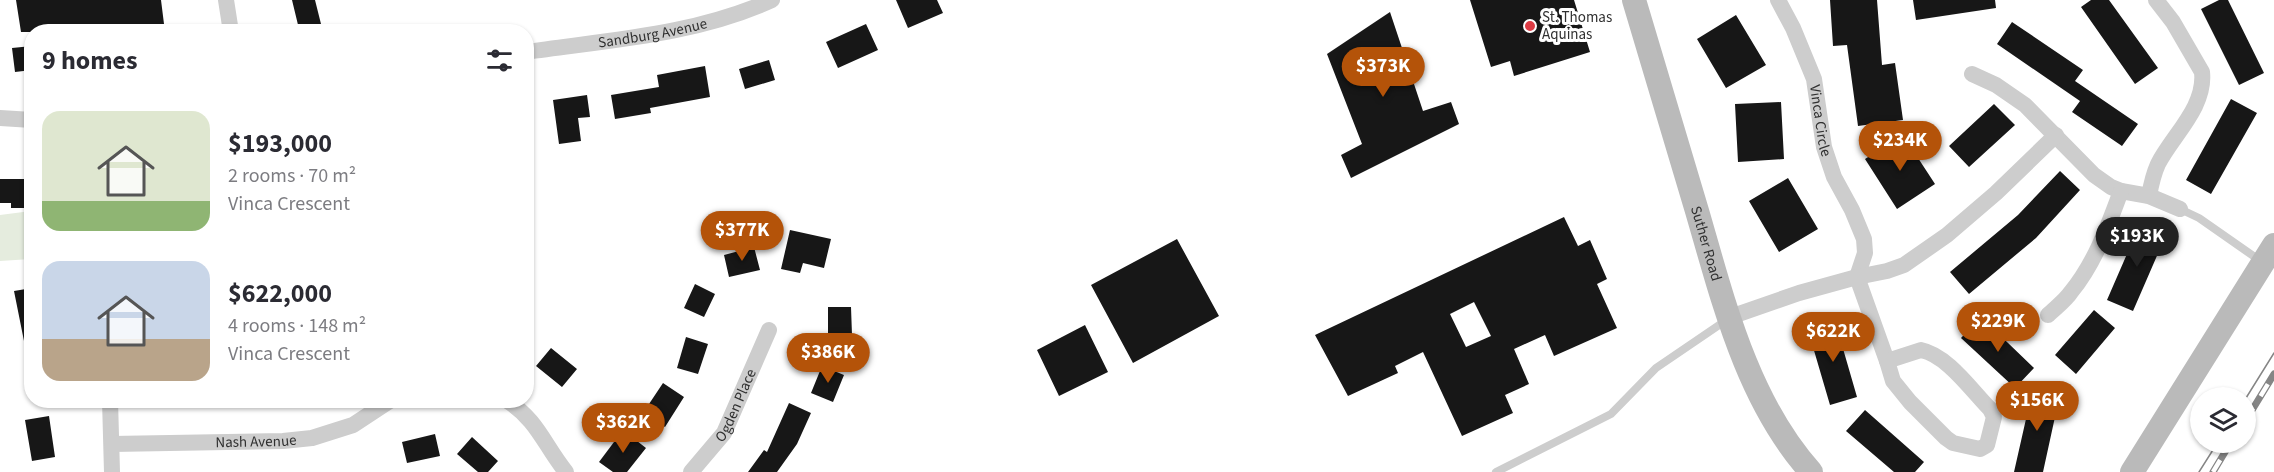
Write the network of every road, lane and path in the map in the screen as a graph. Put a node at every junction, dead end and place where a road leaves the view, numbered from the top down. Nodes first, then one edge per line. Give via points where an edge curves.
1 (226, 0) edge
2 (772, 0) edge
3 (1634, 0) edge
4 (1778, 0) edge
5 (2156, 0) edge
6 (230, 24) edge
7 (534, 51) edge
8 (1972, 74) dead end
9 (0, 118) edge
10 (24, 120) edge
11 (2056, 135) junction
12 (2121, 191) junction
13 (2149, 196) junction
14 (2180, 209) joint
15 (2268, 254) edge
16 (1857, 277) junction
17 (2048, 315) dead end
18 (1730, 317) junction
19 (769, 330) dead end
20 (1887, 361) junction
21 (110, 408) edge
22 (379, 408) edge
23 (516, 408) edge
24 (112, 444) junction
25 (1808, 471) edge
26 (112, 472) edge
27 (566, 472) edge
28 (691, 472) edge
29 (1496, 472) edge
30 (2132, 472) edge

1 - 6 street
2 - 7 street, Sandburg Avenue via 690,28
3 - 18 street, Suther Road via 1651,76
4 - 16 street, Vinca Circle via 1814,79 1824,147 1834,177 1864,239 1865,253
5 - 13 street via 2202,72 2203,82 2196,101 2159,162
8 - 11 street via 2025,105
9 - 10 street
11 - 12 street via 2094,175
11 - 16 street via 1947,235 1904,265
12 - 13 street
12 - 17 street via 2091,262 2071,293
13 - 14 street
14 - 15 lane
15 - 30 street
16 - 18 street
16 - 20 street
18 - 25 street, Suther Road via 1755,386
18 - 29 lane via 1656,368 1611,414
19 - 28 street, Ogden Place via 724,433
20 - 20 street via 1893,381 1946,438 1980,449 1987,446 1994,417 1990,409 1942,360 1921,350
21 - 24 street
22 - 24 street, Nash Avenue via 353,425 312,438
23 - 27 street via 545,438
24 - 26 street

